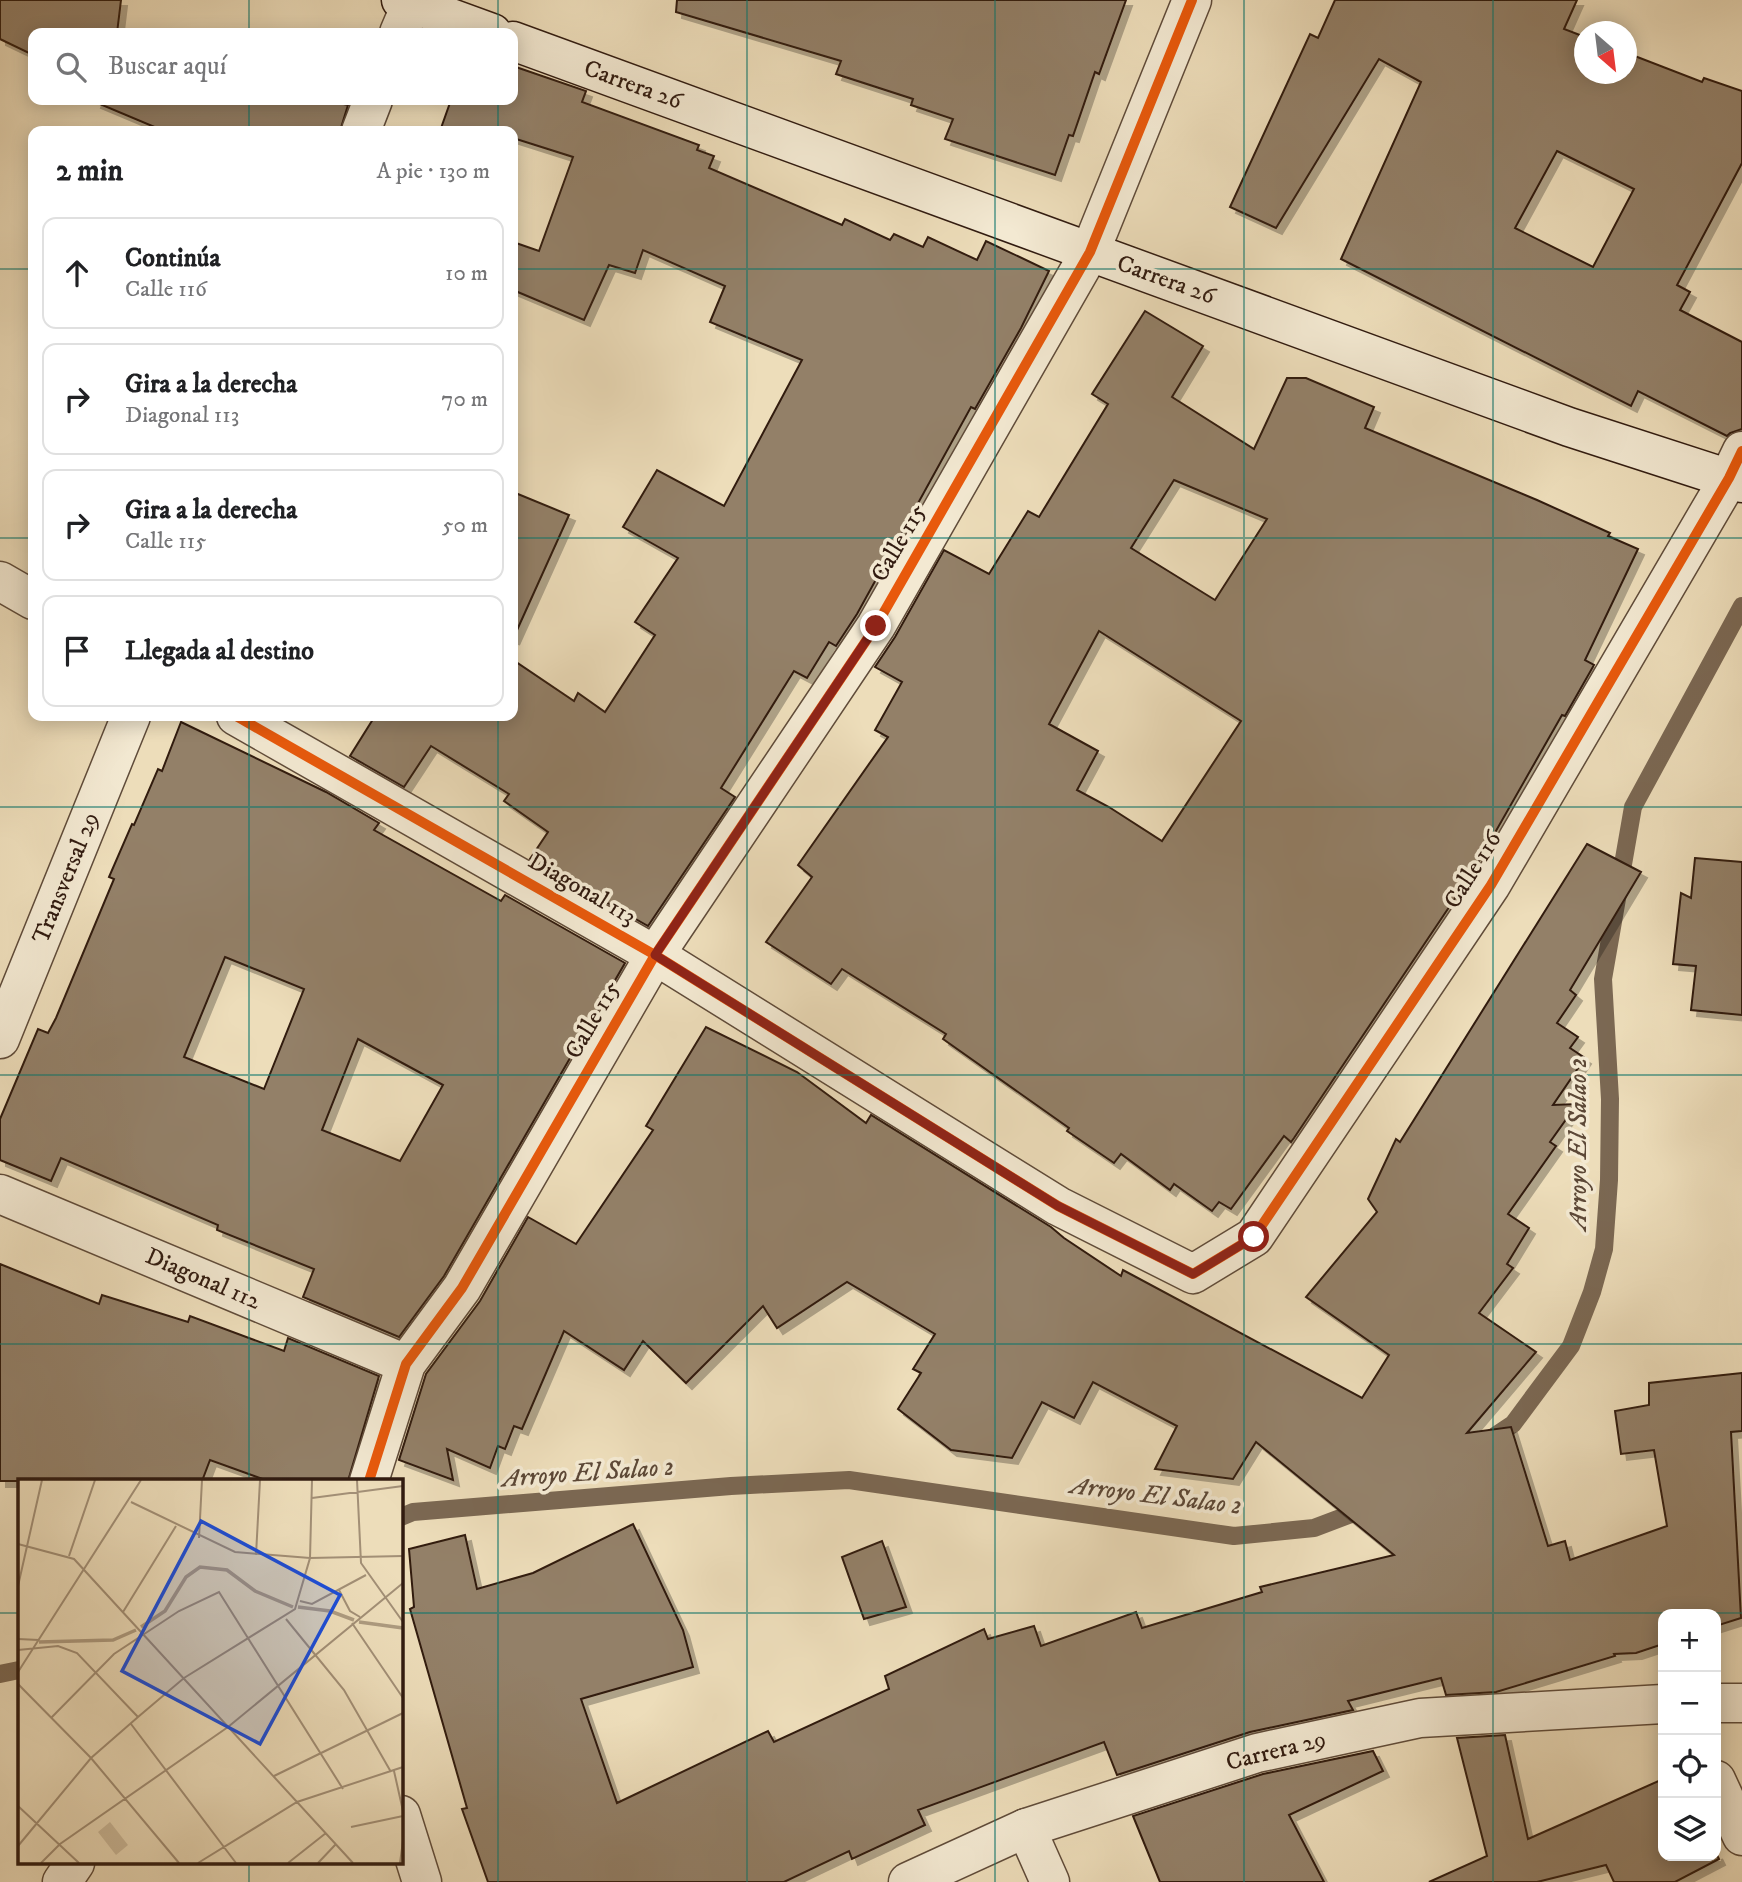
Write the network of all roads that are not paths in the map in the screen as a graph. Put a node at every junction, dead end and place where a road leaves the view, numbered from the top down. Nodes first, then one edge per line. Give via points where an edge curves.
1 (1192, 0) edge
2 (406, 9) edge
3 (474, 28) edge
4 (518, 43) edge
5 (371, 105) edge
6 (363, 126) edge
7 (1090, 252) junction
8 (1738, 471) edge
9 (0, 581) edge
10 (28, 597) edge
11 (129, 721) edge
12 (245, 721) edge
13 (655, 955) junction
14 (0, 1040) edge
15 (0, 1194) edge
16 (1193, 1274) joint
17 (406, 1364) junction
18 (370, 1479) edge
19 (1721, 1703) edge
20 (1742, 1703) edge
21 (1658, 1704) edge
22 (1721, 1791) edge
23 (402, 1818) edge
24 (1026, 1828) junction
25 (1742, 1836) edge
26 (74, 1864) edge
27 (62, 1882) edge
28 (422, 1882) edge
29 (908, 1882) edge
30 (1050, 1882) edge

1 - 7 street, Calle 115
2 - 3 street
4 - 7 street, Carrera 26
5 - 6 street
7 - 8 street, Carrera 26 via 1569,427
7 - 13 street, Calle 115 via 876,626
8 - 16 street, Calle 116 via 1475,908 1254,1237
9 - 10 street
11 - 14 street, Transversal 29
12 - 13 street, Diagonal 113
13 - 16 street, Diagonal 113 via 1058,1206
13 - 17 street, Calle 115 via 462,1288
15 - 17 street, Diagonal 112
17 - 18 street, Calle 115
19 - 20 street
21 - 24 street, Carrera 29 via 1420,1718 1257,1753
22 - 25 street
23 - 28 street
24 - 29 street, Carrera 29
24 - 30 street
26 - 27 street

